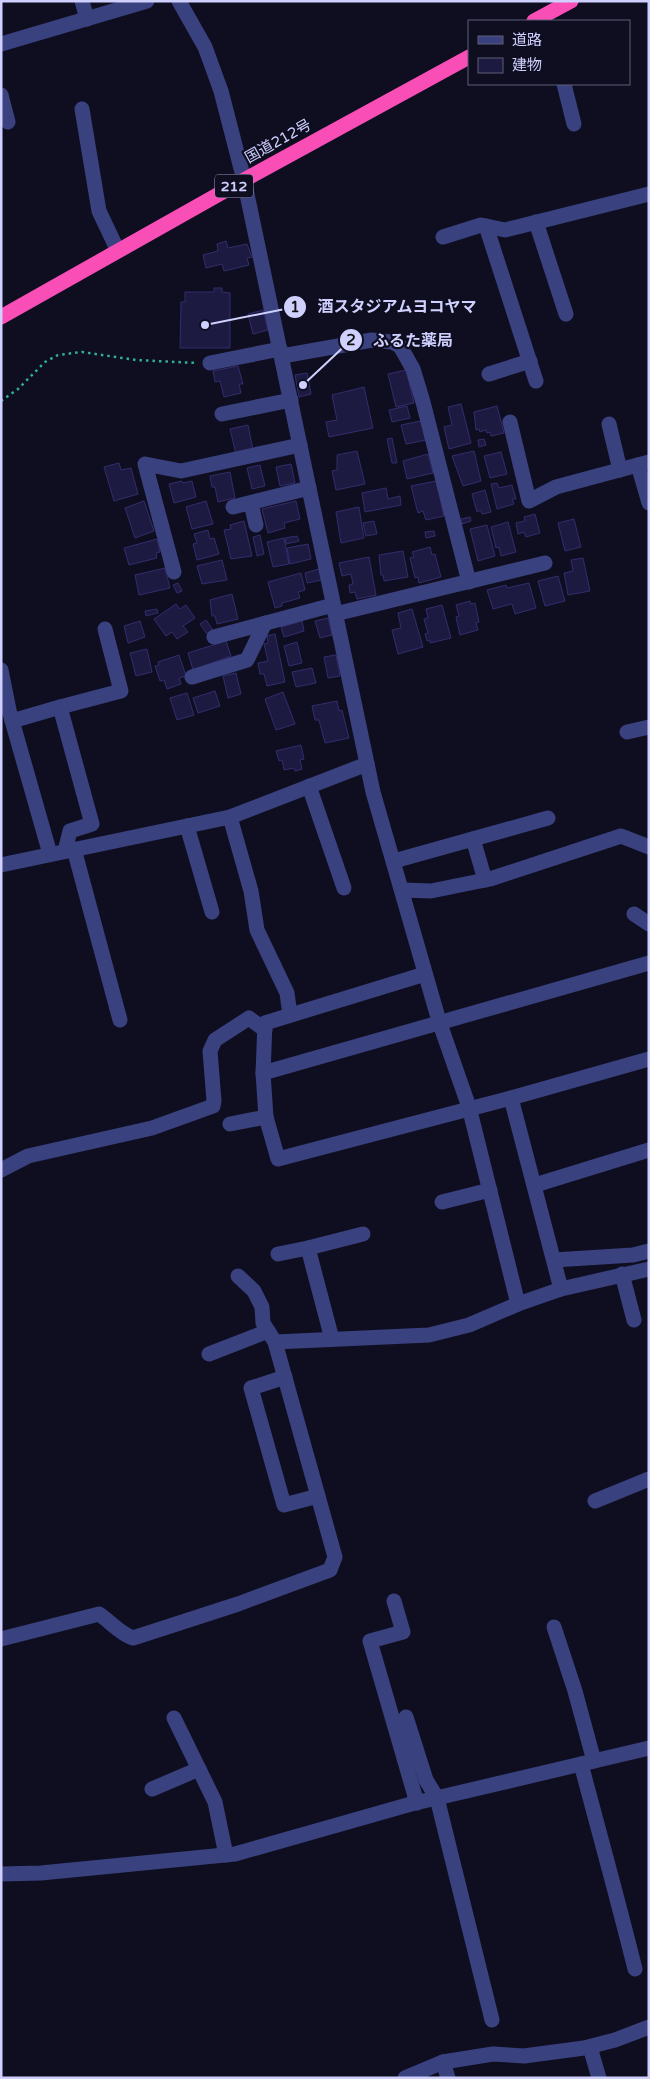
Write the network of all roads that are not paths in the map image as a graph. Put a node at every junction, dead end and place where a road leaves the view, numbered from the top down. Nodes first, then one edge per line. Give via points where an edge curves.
1 (82, 1) edge
2 (147, 1) edge
3 (179, 1) edge
4 (571, 1) edge
5 (87, 19) junction
6 (542, 19) edge
7 (1, 44) edge
8 (468, 58) edge
9 (564, 85) edge
10 (1, 95) edge
11 (82, 109) dead end
12 (8, 122) dead end
13 (574, 124) dead end
14 (244, 180) junction
15 (649, 194) edge
16 (536, 222) junction
17 (486, 226) junction
18 (443, 237) dead end
19 (118, 251) junction
20 (566, 314) dead end
21 (1, 317) edge
22 (281, 352) junction
23 (530, 361) junction
24 (210, 363) road end
25 (489, 374) dead end
26 (536, 381) dead end
27 (291, 400) junction
28 (222, 414) dead end
29 (510, 422) dead end
30 (609, 424) dead end
31 (300, 445) junction
32 (643, 464) edge
33 (620, 470) junction
34 (309, 488) junction
35 (251, 503) junction
36 (649, 503) edge
37 (233, 507) dead end
38 (256, 526) dead end
39 (545, 563) dead end
40 (174, 572) dead end
41 (468, 582) junction
42 (334, 610) junction
43 (265, 623) junction
44 (105, 629) dead end
45 (214, 637) dead end
46 (1, 670) edge
47 (192, 677) dead end
48 (60, 707) junction
49 (12, 721) junction
50 (649, 727) edge
51 (627, 732) dead end
52 (367, 764) junction
53 (309, 786) junction
54 (230, 817) junction
55 (548, 818) dead end
56 (187, 826) junction
57 (473, 839) junction
58 (649, 846) edge
59 (70, 850) junction
60 (50, 854) junction
61 (394, 861) junction
62 (1, 866) edge
63 (485, 880) junction
64 (344, 888) dead end
65 (403, 890) junction
66 (212, 912) dead end
67 (634, 914) dead end
68 (649, 924) edge
69 (649, 963) edge
70 (425, 974) junction
71 (290, 1015) junction
72 (120, 1020) dead end
73 (439, 1021) junction
74 (264, 1030) junction
75 (649, 1059) edge
76 (263, 1073) junction
77 (511, 1098) junction
78 (469, 1107) junction
79 (266, 1117) junction
80 (230, 1124) dead end
81 (649, 1150) edge
82 (1, 1170) edge
83 (535, 1185) junction
84 (490, 1190) junction
85 (442, 1202) dead end
86 (363, 1234) dead end
87 (308, 1248) junction
88 (649, 1251) edge
89 (278, 1254) dead end
90 (554, 1260) junction
91 (649, 1269) edge
92 (622, 1274) junction
93 (238, 1276) dead end
94 (561, 1289) junction
95 (518, 1304) junction
96 (634, 1320) dead end
97 (272, 1337) junction
98 (332, 1339) junction
99 (209, 1354) dead end
100 (285, 1377) junction
101 (649, 1480) edge
102 (318, 1496) junction
103 (595, 1501) dead end
104 (394, 1601) dead end
105 (554, 1627) dead end
106 (1, 1639) edge
107 (406, 1717) dead end
108 (174, 1718) dead end
109 (649, 1748) edge
110 (588, 1762) junction
111 (199, 1769) junction
112 (152, 1789) dead end
113 (437, 1798) junction
114 (417, 1802) junction
115 (226, 1855) junction
116 (1, 1874) edge
117 (635, 1969) dead end
118 (492, 2020) dead end
119 (649, 2027) edge
120 (590, 2047) junction
121 (444, 2062) junction
122 (405, 2078) edge
123 (448, 2078) edge
124 (599, 2078) edge

1 - 5 street
2 - 5 street
3 - 14 street via 205,47 221,91
4 - 6 highway
5 - 7 street
8 - 14 highway, 国道212号 / 212
9 - 13 street
10 - 12 street
11 - 19 street via 99,211
14 - 19 highway, 国道212号 / 212
14 - 22 street
15 - 16 street
16 - 17 street via 506,230
16 - 20 street
17 - 18 street
17 - 23 street
19 - 21 highway, 国道212号 / 212
22 - 24 street
22 - 27 street
22 - 41 street via 372,340 400,346 413,369 423,402
23 - 25 street
23 - 26 street
27 - 28 street
27 - 31 street
29 - 33 street via 529,501 556,487
30 - 33 street
31 - 34 street
31 - 40 street via 181,471 145,464
32 - 33 street
32 - 36 street
34 - 35 street
34 - 42 street
35 - 37 street
35 - 38 street
39 - 41 street
41 - 42 street
42 - 43 street
42 - 52 street
43 - 45 street
43 - 47 street via 247,660
44 - 48 street via 121,691
46 - 49 street
48 - 49 street
48 - 59 street via 92,824 70,831
49 - 60 street
50 - 51 street
52 - 53 street
52 - 61 street
53 - 54 street
53 - 64 street
54 - 56 street
54 - 71 street via 251,891 257,930 287,993
55 - 57 street
56 - 59 street
56 - 66 street
57 - 61 street
57 - 63 street
58 - 63 street via 621,836
59 - 60 street
59 - 72 street
60 - 62 street
61 - 65 street
63 - 65 street via 431,891
65 - 70 street
67 - 68 street
69 - 73 street
70 - 71 street
70 - 73 street
71 - 74 street via 265,1023
73 - 76 street
73 - 78 street
74 - 76 street
74 - 82 street via 249,1018 215,1040 210,1051 213,1106 152,1128 28,1156
75 - 77 street
76 - 79 street
77 - 78 street
77 - 83 street
78 - 79 street via 278,1159
78 - 84 street
79 - 80 street
81 - 83 street
83 - 90 street
84 - 85 street
84 - 95 street
86 - 87 street
87 - 89 street
87 - 98 street
88 - 90 street
90 - 94 street
91 - 92 street
92 - 94 street
92 - 96 street
93 - 97 street via 254,1291 262,1306 263,1323
94 - 95 street
95 - 98 street via 469,1325 429,1335
97 - 98 street
97 - 99 street
97 - 100 street
100 - 102 street
100 - 102 street via 251,1388 284,1505
101 - 103 street
102 - 106 street via 335,1557 330,1570 133,1638 124,1636 99,1614
104 - 114 street via 403,1632 370,1641
105 - 110 street via 575,1691
107 - 113 street via 426,1780
108 - 111 street
109 - 110 street
110 - 113 street
110 - 117 street via 600,1839 613,1876
111 - 112 street
111 - 115 street via 215,1802
113 - 114 street
113 - 118 street
114 - 115 street
115 - 116 street
119 - 120 street
120 - 121 street via 524,2056 493,2054
120 - 124 street
121 - 122 street
121 - 123 street

